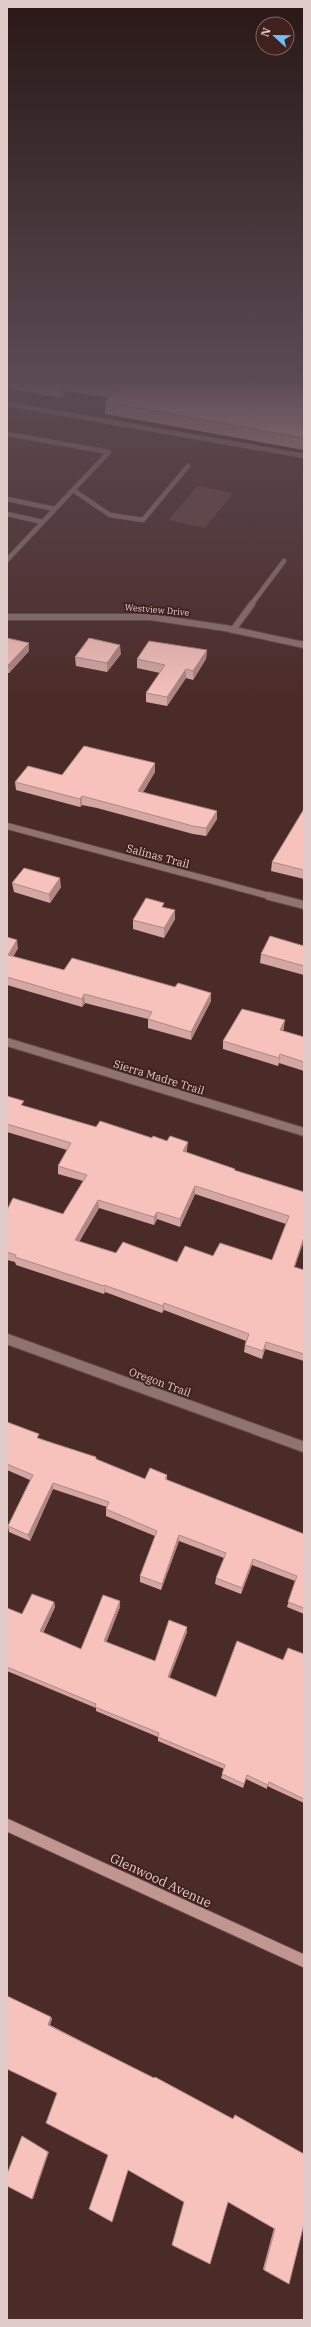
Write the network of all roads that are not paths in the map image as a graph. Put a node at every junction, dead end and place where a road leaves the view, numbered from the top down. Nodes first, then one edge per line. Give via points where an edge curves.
1 (79, 484) edge
2 (173, 484) edge
3 (73, 490) junction
4 (7, 499) edge
5 (55, 509) junction
6 (7, 514) edge
7 (43, 522) junction
8 (7, 560) edge
9 (284, 561) dead end
10 (7, 617) edge
11 (233, 630) junction
12 (304, 645) edge
13 (7, 826) edge
14 (304, 906) edge
15 (7, 1042) edge
16 (304, 1132) edge
17 (7, 1339) edge
18 (304, 1447) edge
19 (7, 1825) edge
20 (304, 1961) edge

1 - 3 street
2 - 3 street via 143,520 110,515
3 - 5 street
4 - 5 street
5 - 7 street
6 - 7 street
7 - 8 street
9 - 11 street
10 - 11 street, Westview Drive via 150,618
11 - 12 street, Westview Drive
13 - 14 street, Salinas Trail
15 - 16 street, Sierra Madre Trail
17 - 18 street, Oregon Trail
19 - 20 street, Glenwood Avenue

